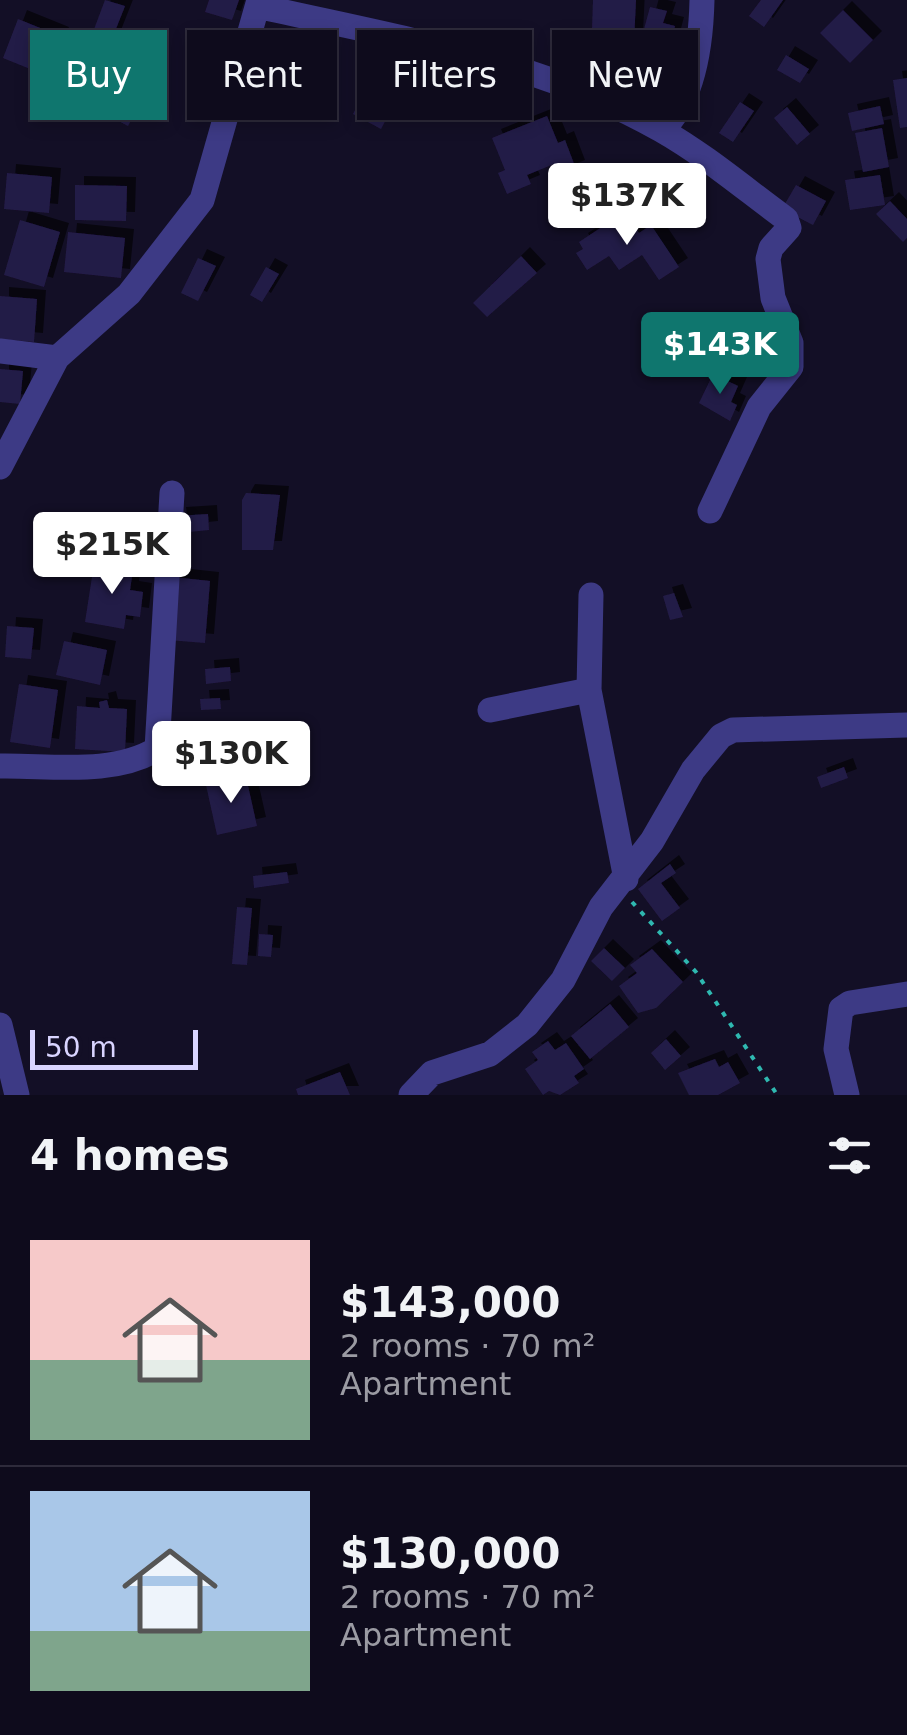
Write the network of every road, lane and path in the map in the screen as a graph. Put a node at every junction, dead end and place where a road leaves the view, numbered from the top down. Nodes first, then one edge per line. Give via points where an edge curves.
1 (702, 0) edge
2 (258, 3) edge
3 (662, 130) junction
4 (0, 352) edge
5 (58, 358) junction
6 (0, 467) edge
7 (172, 493) dead end
8 (710, 511) dead end
9 (591, 595) dead end
10 (589, 690) junction
11 (490, 710) dead end
12 (907, 725) edge
13 (0, 766) edge
14 (622, 883) junction
15 (907, 994) edge
16 (0, 1025) edge
17 (776, 1092) dead end
18 (17, 1095) edge
19 (412, 1095) edge
20 (847, 1095) edge

1 - 3 street via 696,58 682,104
2 - 3 street via 540,77
2 - 5 street via 202,200 128,294
3 - 8 street via 789,222 768,259 791,367 759,407
4 - 5 street
5 - 6 street
7 - 13 street via 157,750 98,766
9 - 10 street
10 - 11 street
10 - 14 street
12 - 14 street via 725,733 693,770
14 - 17 path via 696,972
14 - 19 street via 602,906 563,980 527,1024 490,1054 432,1074
15 - 20 street via 841,1009 836,1049
16 - 18 street

